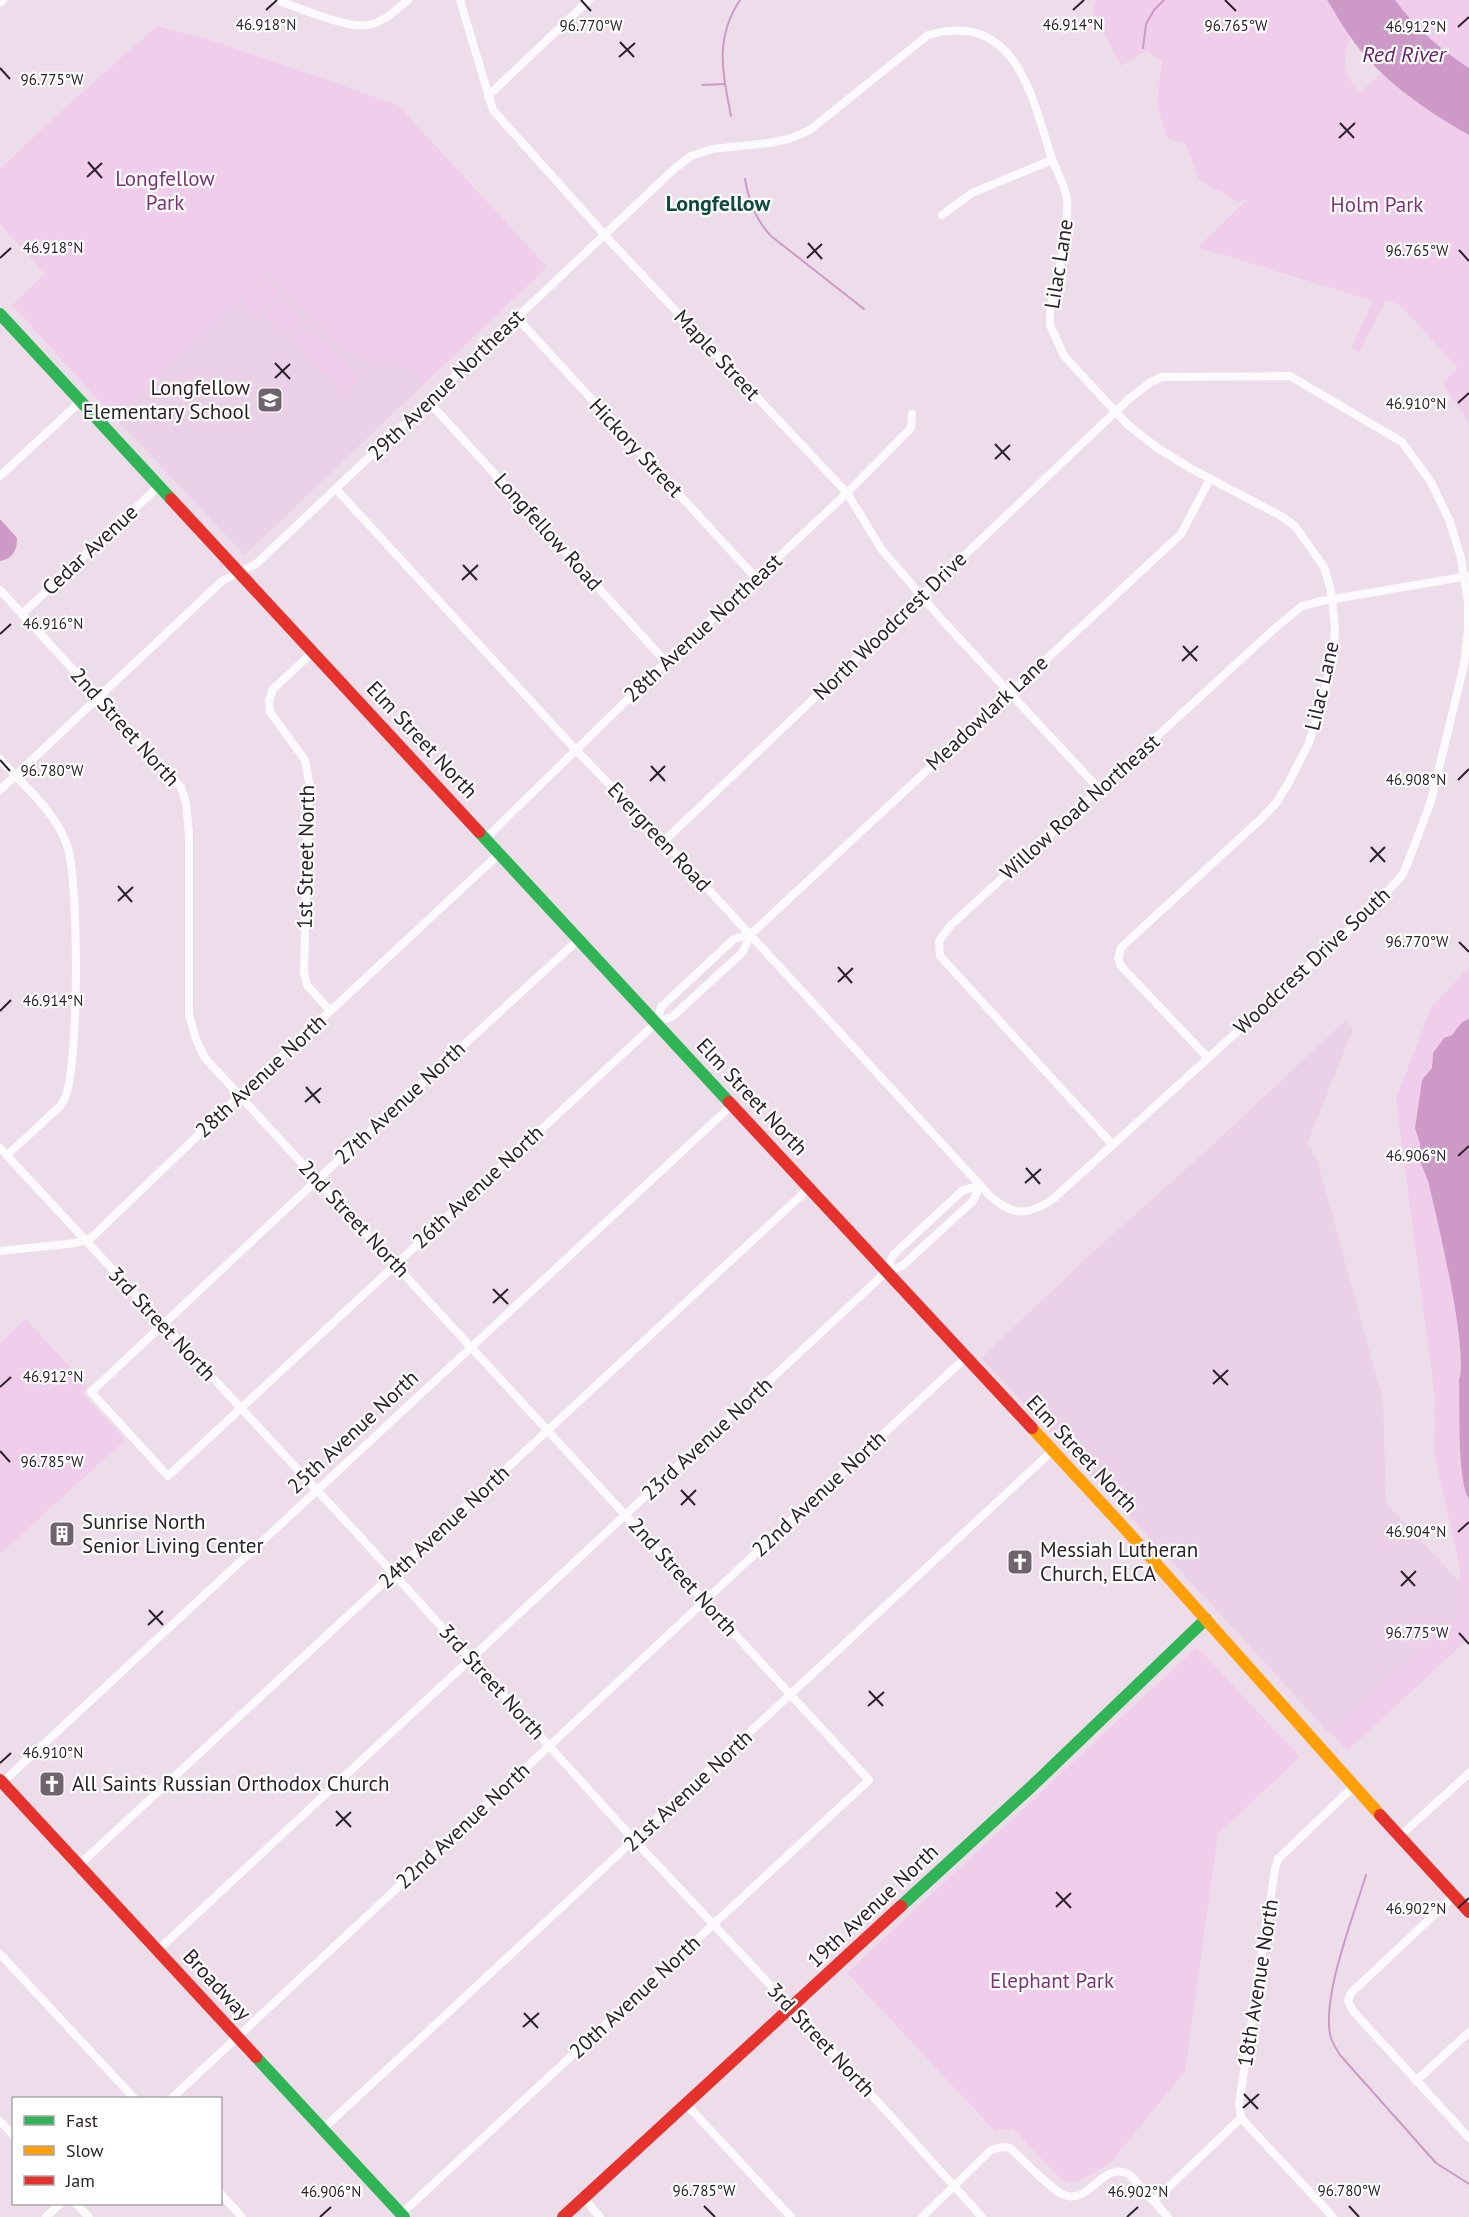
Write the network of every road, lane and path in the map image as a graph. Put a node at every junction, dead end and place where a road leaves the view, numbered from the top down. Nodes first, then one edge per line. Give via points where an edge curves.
1 (276, 0) edge
2 (408, 0) edge
3 (460, 0) edge
4 (589, 0) edge
5 (488, 96) junction
6 (1052, 160) junction
7 (650, 192) joint
8 (942, 214) dead end
9 (604, 235) junction
10 (0, 314) edge
11 (517, 318) junction
12 (81, 401) junction
13 (429, 402) junction
14 (1116, 412) junction
15 (912, 414) dead end
16 (0, 476) edge
17 (1210, 479) junction
18 (159, 487) junction
19 (336, 489) junction
20 (847, 493) junction
21 (239, 573) junction
22 (1467, 576) edge
23 (755, 577) junction
24 (0, 590) edge
25 (921, 596) junction
26 (1332, 599) junction
27 (22, 614) junction
28 (313, 652) junction
29 (666, 662) junction
30 (1009, 692) junction
31 (98, 697) junction
32 (575, 749) junction
33 (0, 759) edge
34 (15, 776) junction
35 (0, 790) edge
36 (1100, 790) junction
37 (486, 838) junction
38 (664, 841) junction
39 (500, 853) junction
40 (750, 935) junction
41 (579, 939) junction
42 (330, 1011) junction
43 (657, 1022) junction
44 (1208, 1058) junction
45 (239, 1096) junction
46 (732, 1105) junction
47 (1112, 1144) junction
48 (0, 1148) edge
49 (7, 1155) junction
50 (317, 1180) junction
51 (980, 1186) junction
52 (808, 1188) junction
53 (84, 1240) junction
54 (0, 1251) edge
55 (395, 1264) junction
56 (886, 1272) junction
57 (162, 1324) junction
58 (472, 1347) junction
59 (966, 1357) junction
60 (240, 1407) junction
61 (546, 1431) junction
62 (1052, 1450) junction
63 (168, 1476) joint
64 (318, 1491) junction
65 (626, 1514) junction
66 (394, 1573) junction
67 (704, 1601) junction
68 (1206, 1619) junction
69 (471, 1659) junction
70 (791, 1695) junction
71 (549, 1745) junction
72 (1469, 1773) edge
73 (869, 1780) joint
74 (1, 1782) edge
75 (1353, 1786) junction
76 (1400, 1836) junction
77 (635, 1841) junction
78 (79, 1865) junction
79 (1454, 1896) junction
80 (1469, 1912) edge
81 (713, 1924) junction
82 (158, 1950) junction
83 (0, 1954) edge
84 (792, 2007) junction
85 (1469, 2032) edge
86 (238, 2037) junction
87 (1416, 2081) junction
88 (133, 2097) edge
89 (173, 2097) edge
90 (687, 2104) junction
91 (1241, 2118) junction
92 (0, 2121) edge
93 (323, 2129) junction
94 (12, 2134) edge
95 (1469, 2138) edge
96 (954, 2186) junction
97 (222, 2195) edge
98 (584, 2199) junction
99 (1154, 2201) junction
100 (59, 2205) edge
101 (77, 2205) edge
102 (403, 2216) edge
103 (46, 2217) edge
104 (89, 2217) edge
105 (242, 2217) edge
106 (563, 2217) edge
107 (600, 2217) edge
108 (791, 2217) edge
109 (922, 2217) edge
110 (982, 2217) edge
111 (1168, 2217) edge
112 (1333, 2217) edge

1 - 2 street via 349,24 366,25 391,14
3 - 5 street, Maple Street
4 - 5 street
5 - 9 street, Maple Street via 493,110
6 - 7 street, Lilac Lane via 1027,83 1000,43 979,34 946,30 928,35 810,130 768,144 712,149 691,156
6 - 8 street via 972,193
6 - 14 street, Lilac Lane via 1067,197 1067,235 1050,326 1064,356
7 - 9 street, 29th Avenue Northeast
9 - 11 street, 29th Avenue Northeast
9 - 20 street, Maple Street
10 - 12 street, Elm Street North
11 - 13 street, 29th Avenue Northeast
11 - 23 street, Hickory Street
12 - 16 street
12 - 18 street, Elm Street North
13 - 19 street, 29th Avenue Northeast
13 - 29 street, Longfellow Road
14 - 17 street, Lilac Lane via 1156,447
14 - 22 street, North Woodcrest Drive via 1151,382 1162,378 1290,376 1402,442 1431,482 1450,522
14 - 25 street, North Woodcrest Drive
15 - 20 street, 28th Avenue Northeast via 911,428
17 - 26 street, Lilac Lane via 1295,526 1324,567
17 - 30 street, Meadowlark Lane via 1180,534
18 - 21 street, Elm Street North
18 - 27 street, Cedar Avenue
19 - 21 street, 29th Avenue Northeast via 256,564
19 - 32 street, Evergreen Road
20 - 23 street, 28th Avenue Northeast
20 - 25 street, Maple Street via 882,550
21 - 28 street, Elm Street North
21 - 31 street, 29th Avenue Northeast via 222,581
22 - 26 street, Willow Road Northeast
22 - 44 street, Woodcrest Drive South via 1464,665 1431,801 1403,874 1372,909
23 - 29 street, 28th Avenue Northeast
24 - 27 street, 2nd Street North
25 - 30 street, Maple Street
25 - 38 street, North Woodcrest Drive
26 - 36 street, Willow Road Northeast via 1302,606
26 - 44 street, Lilac Lane via 1333,661 1309,743 1288,784 1262,818 1127,942 1118,958 1121,966
27 - 31 street, 2nd Street North
28 - 37 street, Elm Street North
28 - 42 street, 1st Street North via 273,689 268,700 270,712 305,760 309,782 304,972 307,985
29 - 32 street, 28th Avenue Northeast
30 - 36 street, Maple Street
30 - 40 street, Meadowlark Lane
31 - 34 street, 29th Avenue Northeast
31 - 45 street, 2nd Street North via 181,787 189,834 189,1015 205,1058
32 - 37 street, 28th Avenue Northeast
32 - 38 street, Evergreen Road
33 - 34 street
34 - 35 street, 29th Avenue Northeast
34 - 49 street via 59,826 68,847 74,894 75,1027 64,1102
36 - 47 street, Willow Road Northeast via 951,925 939,941 940,956
37 - 39 street, Elm Street North
38 - 40 street, Evergreen Road
39 - 41 street, Elm Street North
39 - 42 street, 28th Avenue North
40 - 43 street, Meadowlark Lane via 743,952 671,1018
40 - 43 street, Meadowlark Lane via 734,939 662,1006
40 - 51 street, Evergreen Road
41 - 43 street, Elm Street North
41 - 50 street, 27th Avenue North
42 - 45 street, 28th Avenue North
43 - 46 street, Elm Street North
43 - 55 street, 26th Avenue North
44 - 47 street, Woodcrest Drive South
45 - 50 street, 2nd Street North
45 - 53 street, 28th Avenue North via 92,1238
46 - 52 street, Elm Street North
46 - 58 street, 25th Avenue North
47 - 51 street, Woodcrest Drive South via 1039,1208 1010,1211
48 - 49 street, 3rd Street North
49 - 53 street, 3rd Street North
50 - 55 street, 2nd Street North
50 - 57 street, 27th Avenue North
51 - 56 street via 973,1202 902,1266
51 - 56 street via 963,1190 954,1198 893,1255
52 - 56 street, Elm Street North
52 - 61 street, 24th Avenue North
53 - 54 street, 28th Avenue North
53 - 57 street, 3rd Street North
55 - 58 street, 2nd Street North
55 - 60 street, 26th Avenue North
56 - 59 street, Elm Street North
56 - 65 street, 23rd Avenue North
57 - 60 street, 3rd Street North
57 - 63 street, 27th Avenue North via 91,1392
58 - 61 street, 2nd Street North
58 - 64 street, 25th Avenue North
59 - 62 street, Elm Street North
59 - 67 street, 22nd Avenue North
60 - 63 street, 26th Avenue North
60 - 64 street, 3rd Street North
61 - 65 street, 2nd Street North
61 - 66 street, 24th Avenue North
62 - 68 street, Elm Street North
62 - 70 street, 21st Avenue North
64 - 66 street, 3rd Street North
64 - 74 street, 25th Avenue North
65 - 67 street, 2nd Street North
65 - 69 street, 23rd Avenue North
66 - 69 street, 3rd Street North
66 - 78 street, 24th Avenue North
67 - 70 street, 2nd Street North
67 - 71 street, 22nd Avenue North
68 - 75 street, Elm Street North
68 - 84 street, 19th Avenue North via 1046,1774
69 - 71 street, 3rd Street North
69 - 82 street, 23rd Avenue North
70 - 73 street, 2nd Street North
70 - 77 street, 21st Avenue North
71 - 77 street, 3rd Street North
71 - 86 street, 22nd Avenue North
72 - 76 street
73 - 81 street, 20th Avenue North
74 - 78 street, Broadway
75 - 76 street, Elm Street North
75 - 91 street, 18th Avenue North via 1284,1852 1275,1869 1239,2104
76 - 79 street, Elm Street North
77 - 81 street, 3rd Street North
77 - 93 street, 21st Avenue North
78 - 82 street, Broadway
79 - 80 street, Elm Street North
79 - 87 street via 1351,1993 1348,2001
81 - 84 street, 3rd Street North
81 - 102 street, 20th Avenue North
82 - 86 street, Broadway
83 - 88 street
84 - 90 street, 19th Avenue North
84 - 96 street, 3rd Street North
85 - 87 street
86 - 89 street, 22nd Avenue North
86 - 93 street, Broadway
87 - 95 street
90 - 98 street, 19th Avenue North
90 - 108 street
91 - 99 street
91 - 112 street
92 - 94 street
93 - 102 street, Broadway
96 - 99 street via 992,2150 1002,2147 1011,2148 1056,2191 1067,2196 1083,2192 1118,2170 1129,2174
96 - 109 street
96 - 110 street, 3rd Street North
97 - 105 street
98 - 106 street, 19th Avenue North
98 - 107 street
99 - 111 street
100 - 103 street
101 - 104 street

